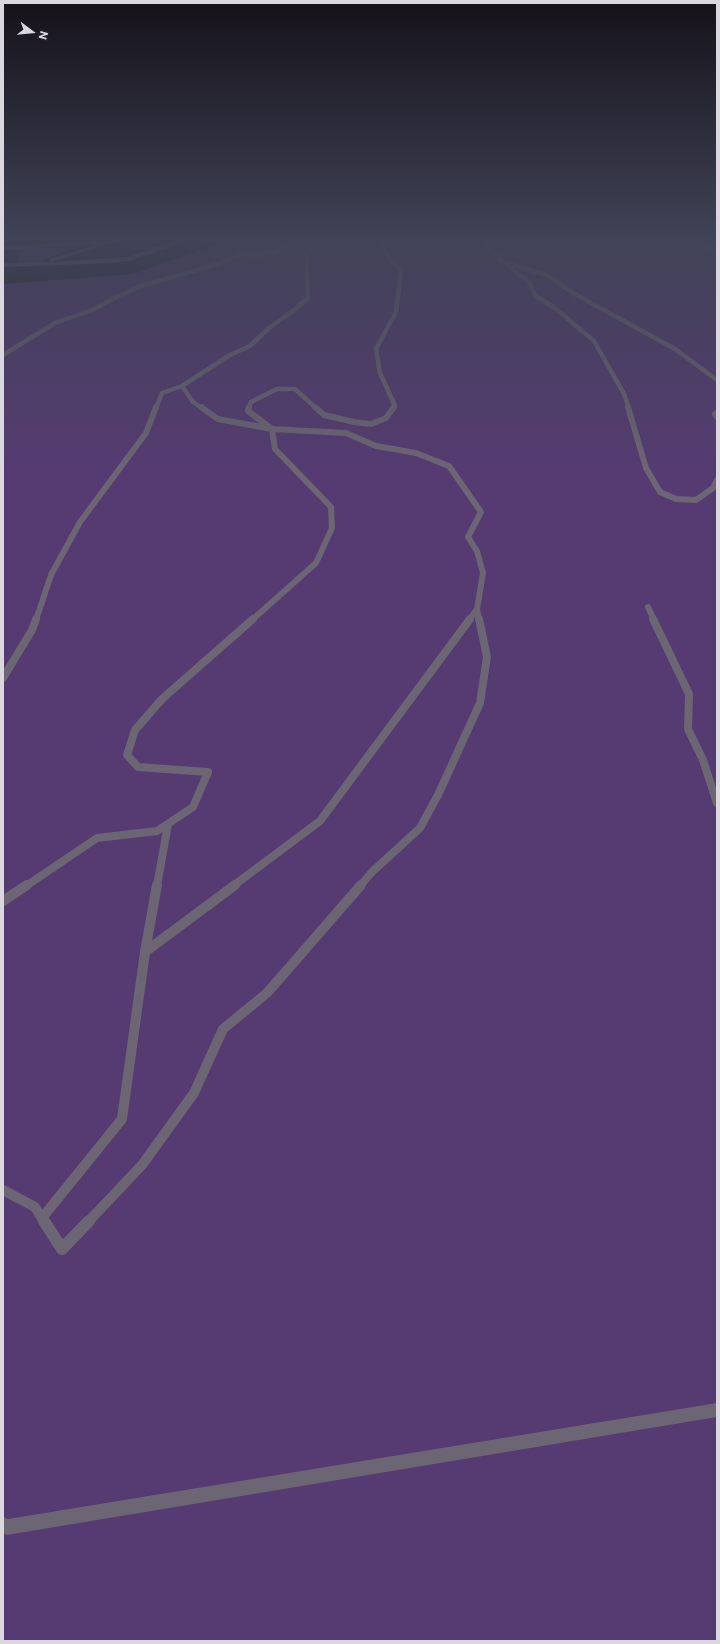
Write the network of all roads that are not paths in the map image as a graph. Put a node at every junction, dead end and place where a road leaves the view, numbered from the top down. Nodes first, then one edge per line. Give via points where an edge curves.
1 (73, 317) edge
2 (285, 317) edge
3 (393, 317) edge
4 (565, 317) edge
5 (616, 317) edge
6 (3, 355) edge
7 (717, 380) edge
8 (182, 386) junction
9 (717, 413) edge
10 (717, 417) edge
11 (272, 429) junction
12 (717, 480) edge
13 (648, 607) dead end
14 (477, 609) junction
15 (3, 678) edge
16 (717, 803) edge
17 (168, 824) junction
18 (3, 901) edge
19 (145, 952) junction
20 (3, 1190) edge
21 (42, 1218) junction
22 (717, 1410) edge
23 (3, 1525) edge

1 - 6 lane via 55,323
2 - 8 lane via 250,346 230,355
3 - 11 lane via 376,349 380,373 395,406 386,418 371,424 324,415 295,389 277,389 251,402 248,411
4 - 12 lane via 594,341 624,394 646,468 660,492 676,499 696,500 713,488
5 - 7 lane via 675,349
8 - 11 lane via 193,402 218,419
8 - 15 lane via 162,393 146,433 80,522 50,575 32,630
9 - 10 lane via 714,414
11 - 14 lane via 346,433 376,446 416,453 448,466 481,512 468,537 477,551 483,573
11 - 17 lane via 275,448 331,507 332,528 316,562 162,699 135,730 127,755 138,767 208,772 193,807
13 - 16 lane via 689,694 688,729 703,760
14 - 19 lane via 320,822
14 - 21 lane via 487,657 480,703 420,828 372,872 267,993 223,1029 194,1093 142,1165 62,1249
17 - 18 lane via 157,831 97,838
17 - 19 lane
19 - 21 lane via 122,1119
20 - 21 lane via 35,1207
22 - 23 street via 8,1527

